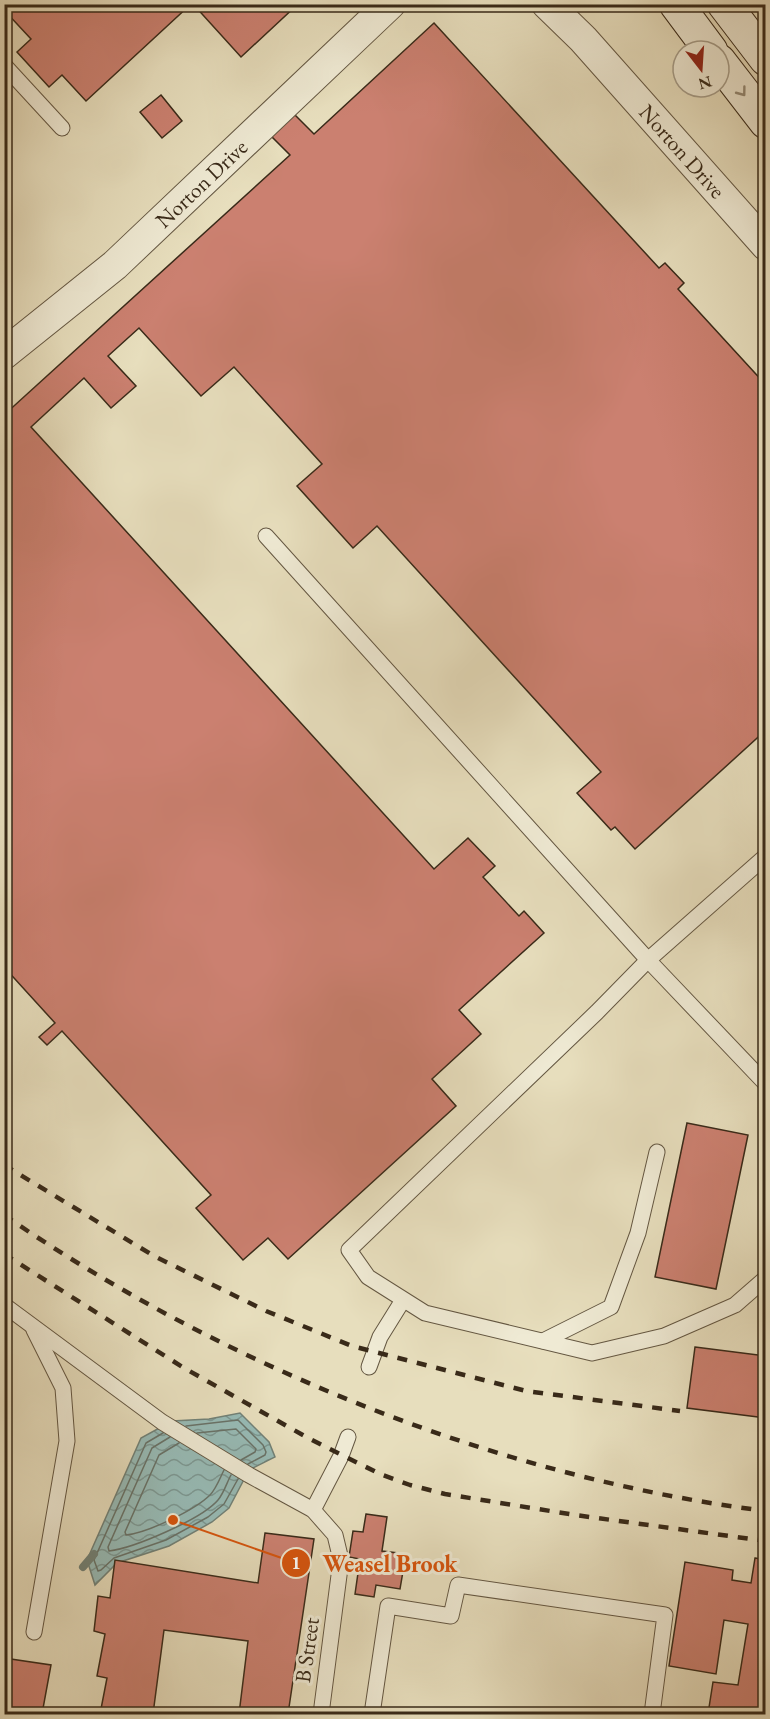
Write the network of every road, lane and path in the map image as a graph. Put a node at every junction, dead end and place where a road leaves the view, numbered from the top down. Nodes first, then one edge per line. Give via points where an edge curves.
1 (390, 4) edge
2 (547, 4) edge
3 (676, 4) edge
4 (724, 4) edge
5 (702, 39) edge
6 (765, 59) edge
7 (4, 65) edge
8 (731, 77) edge
9 (765, 122) edge
10 (62, 128) dead end
11 (765, 245) edge
12 (4, 354) edge
13 (267, 536) dead end
14 (765, 856) edge
15 (648, 960) junction
16 (765, 1084) edge
17 (657, 1152) dead end
18 (765, 1278) edge
19 (404, 1300) junction
20 (4, 1305) edge
21 (33, 1327) junction
22 (543, 1341) junction
23 (369, 1367) dead end
24 (348, 1437) dead end
25 (313, 1510) junction
26 (34, 1632) dead end
27 (321, 1714) edge
28 (372, 1714) edge
29 (652, 1714) edge

1 - 12 street, Norton Drive via 115,265
2 - 11 street, Norton Drive via 584,39
3 - 5 main road
4 - 6 main road
7 - 10 lane
8 -> 9 main road
13 - 15 lane
14 - 15 lane
15 - 16 lane
15 - 19 lane via 350,1250 368,1277
17 - 22 lane via 638,1233 610,1307
18 - 22 lane via 735,1305 664,1336 592,1353
19 - 22 lane via 425,1313
19 - 23 lane via 380,1337
20 - 21 lane, B Street
21 - 25 lane, B Street via 162,1422
21 - 26 lane via 63,1388 67,1441
24 - 25 lane
25 - 27 lane, B Street via 335,1535 341,1560
28 - 29 lane via 388,1606 451,1616 458,1586 665,1615

